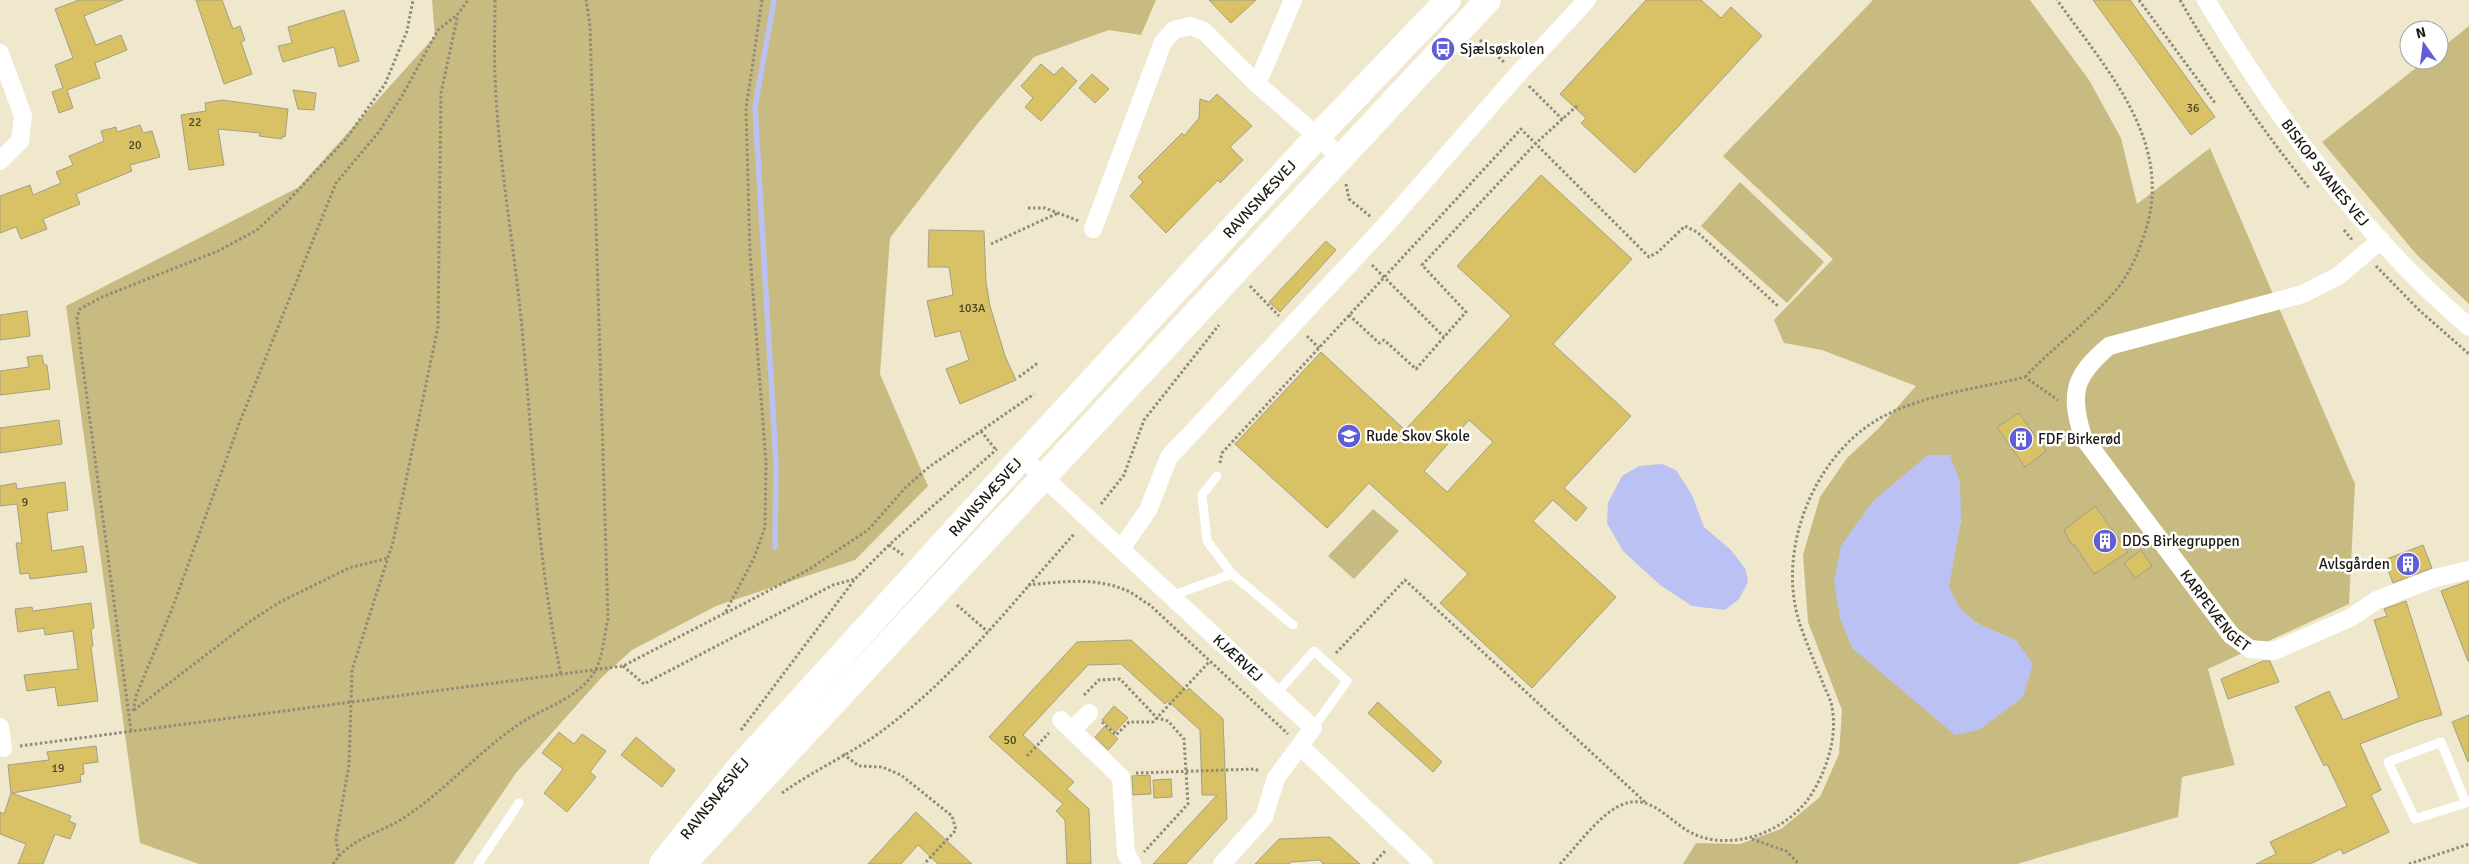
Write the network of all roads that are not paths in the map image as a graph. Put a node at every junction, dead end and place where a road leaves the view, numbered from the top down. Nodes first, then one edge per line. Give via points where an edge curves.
1 (1293, 0) edge
2 (1448, 0) edge
3 (1488, 0) edge
4 (1587, 0) edge
5 (2206, 0) edge
6 (0, 53) edge
7 (1256, 84) junction
8 (1317, 137) junction
9 (0, 161) edge
10 (1344, 168) junction
11 (1093, 227) road end
12 (2381, 240) junction
13 (2469, 327) edge
14 (1022, 457) junction
15 (1217, 476) road end
16 (1044, 478) junction
17 (1121, 549) junction
18 (2469, 570) edge
19 (1232, 574) junction
20 (1170, 596) junction
21 (1293, 626) dead end
22 (1276, 694) junction
23 (1089, 713) road end
24 (0, 727) edge
25 (1313, 728) junction
26 (1300, 746) junction
27 (3, 748) road end
28 (519, 803) dead end
29 (2468, 803) edge
30 (1135, 861) edge
31 (478, 864) edge
32 (662, 864) edge
33 (682, 864) edge
34 (1222, 864) edge
35 (1424, 864) edge

1 - 7 street
2 - 8 main road, RAVNSNÆSVEJ
3 - 10 main road, RAVNSNÆSVEJ
4 - 17 street via 1517,74 1384,227 1169,457 1148,510
5 - 12 street, BISKOP SVANES VEJ via 2242,60 2318,168
6 - 9 street via 23,116 20,141
7 - 8 street
7 - 11 street via 1204,31 1190,26 1174,30 1163,42
8 - 10 street
8 - 14 main road, RAVNSNÆSVEJ
10 - 16 main road, RAVNSNÆSVEJ
12 - 13 street, BISKOP SVANES VEJ via 2438,300
12 - 18 street, KARPEVÆNGET via 2338,276 2303,294 2109,346 2089,364 2077,385 2076,413 2083,437 2230,635 2250,648 2274,650 2350,618 2377,600 2435,578
14 - 16 street, KJÆRVEJ
14 - 32 main road, RAVNSNÆSVEJ via 739,768
15 - 19 lane via 1202,496 1207,541
16 - 17 street, KJÆRVEJ
16 - 33 main road, RAVNSNÆSVEJ
17 - 20 street, KJÆRVEJ
19 - 20 lane
19 - 21 lane
20 - 22 street, KJÆRVEJ
22 - 25 street, KJÆRVEJ
22 - 25 lane via 1314,651 1347,681
23 - 30 street via 1067,725 1121,777 1126,853
24 - 27 street
25 - 26 street
26 - 34 street via 1276,778 1264,817
26 - 35 street
28 - 31 lane
29 - 29 lane via 2415,819 2388,762 2440,742

